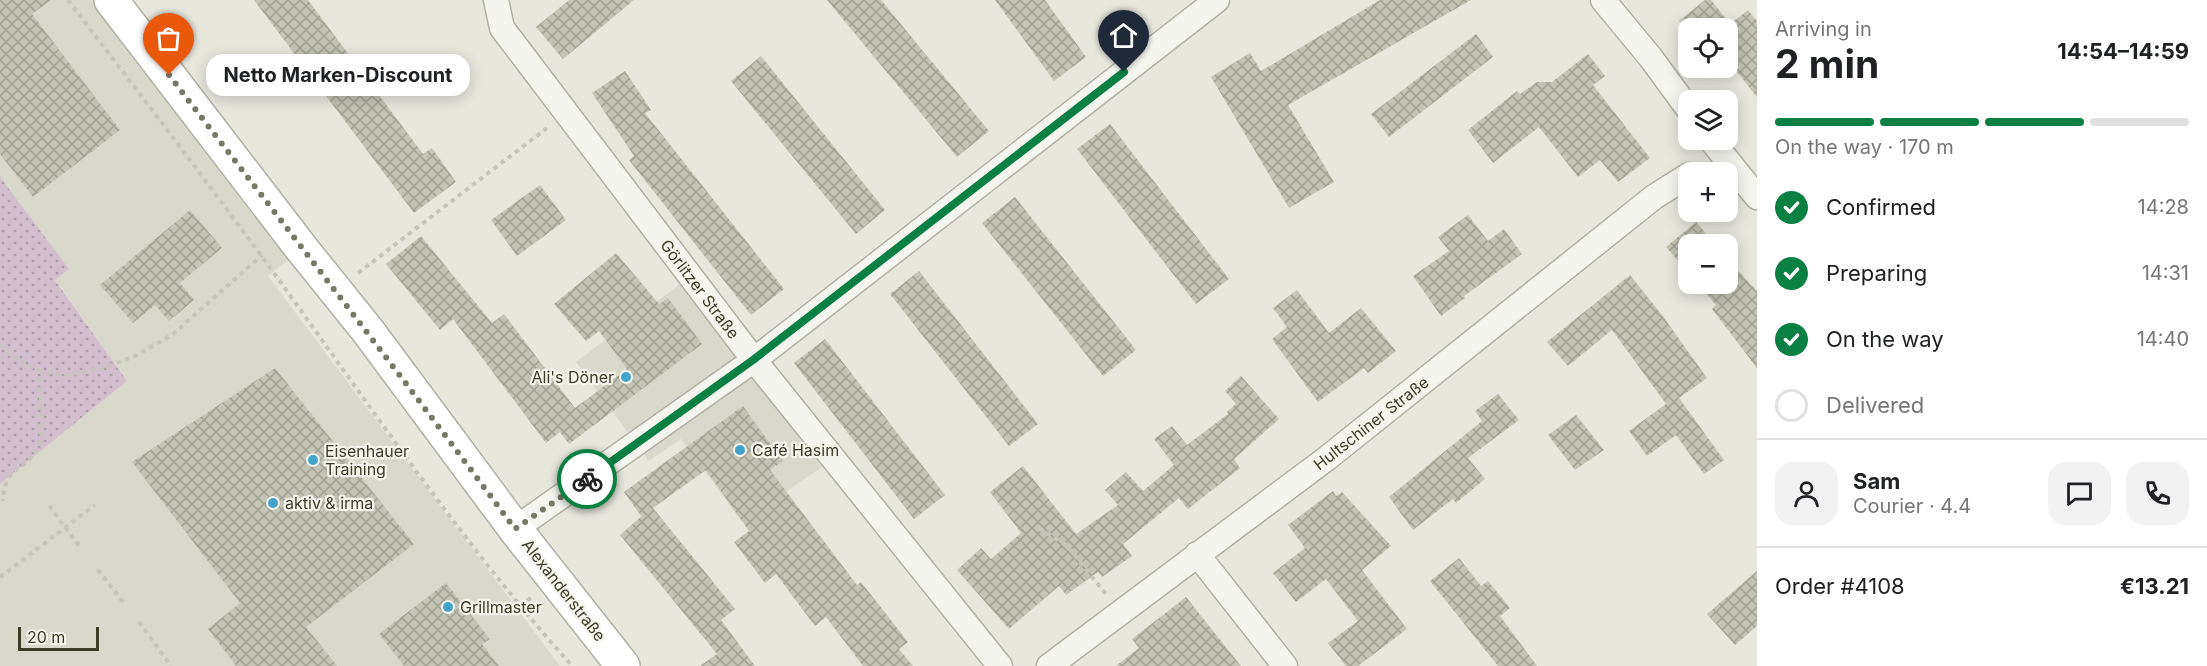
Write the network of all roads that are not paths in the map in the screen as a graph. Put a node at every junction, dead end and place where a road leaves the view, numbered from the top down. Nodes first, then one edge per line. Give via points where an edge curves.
1 (111, 0) edge
2 (478, 0) edge
3 (496, 0) edge
4 (1217, 0) edge
5 (1603, 0) edge
6 (1678, 96) edge
7 (1714, 150) edge
8 (1719, 150) edge
9 (1703, 162) edge
10 (1678, 182) edge
11 (1757, 197) edge
12 (753, 360) junction
13 (515, 529) junction
14 (1197, 554) junction
15 (623, 666) edge
16 (1000, 666) edge
17 (1049, 666) edge
18 (1285, 666) edge

1 - 13 main road, Alexanderstraße
2 - 3 street, Görlitzer Straße
3 - 12 street, Görlitzer Straße via 502,28
4 - 12 street
5 - 6 street
7 - 9 street
8 - 11 street
10 - 14 street, Hultschiner Straße via 1326,459
12 - 13 street
12 - 16 street, Görlitzer Straße
13 - 15 main road, Alexanderstraße
14 - 17 street, Hultschiner Straße
14 - 18 street

